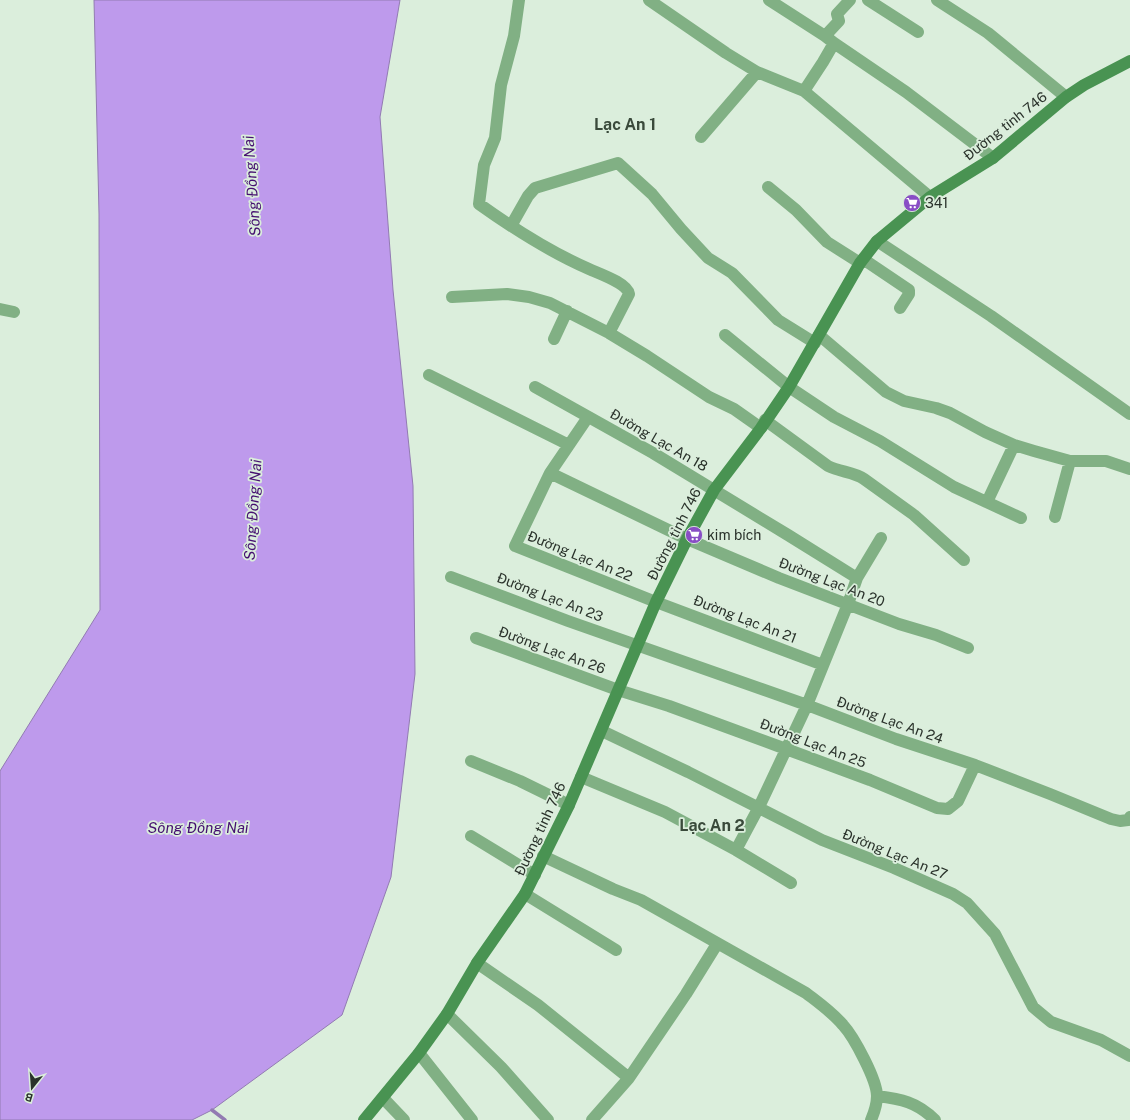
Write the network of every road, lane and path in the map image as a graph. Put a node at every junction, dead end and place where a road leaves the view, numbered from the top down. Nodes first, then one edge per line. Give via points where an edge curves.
1 (519, 0) edge
2 (649, 0) edge
3 (769, 0) edge
4 (850, 0) edge
5 (868, 0) edge
6 (937, 0) edge
7 (918, 32) dead end
8 (830, 39) junction
9 (1130, 61) edge
10 (757, 72) junction
11 (804, 91) junction
12 (1066, 97) junction
13 (701, 137) dead end
14 (993, 158) junction
15 (768, 187) dead end
16 (930, 197) junction
17 (511, 226) junction
18 (877, 241) junction
19 (861, 261) junction
20 (452, 297) dead end
21 (900, 308) dead end
22 (0, 309) edge
23 (567, 311) junction
24 (14, 312) dead end
25 (609, 333) junction
26 (725, 335) dead end
27 (554, 339) dead end
28 (817, 339) junction
29 (429, 375) dead end
30 (535, 387) dead end
31 (789, 387) junction
32 (1130, 414) edge
33 (588, 417) junction
34 (763, 424) junction
35 (569, 445) junction
36 (1014, 445) junction
37 (1070, 461) junction
38 (1130, 469) edge
39 (550, 473) junction
40 (714, 490) junction
41 (987, 502) junction
42 (1056, 517) dead end
43 (1021, 518) dead end
44 (881, 538) dead end
45 (687, 539) junction
46 (964, 560) dead end
47 (451, 577) dead end
48 (857, 578) junction
49 (656, 602) junction
50 (848, 604) junction
51 (476, 638) dead end
52 (638, 646) junction
53 (968, 648) dead end
54 (823, 665) junction
55 (618, 690) junction
56 (807, 705) junction
57 (602, 731) junction
58 (786, 749) junction
59 (471, 761) dead end
60 (975, 765) junction
61 (581, 776) junction
62 (569, 805) junction
63 (759, 807) junction
64 (1130, 818) edge
65 (471, 836) dead end
66 (736, 850) junction
67 (543, 856) junction
68 (536, 875) junction
69 (791, 883) dead end
70 (525, 894) junction
71 (717, 944) junction
72 (616, 950) dead end
73 (478, 963) junction
74 (446, 1014) junction
75 (419, 1053) junction
76 (1130, 1056) edge
77 (629, 1078) junction
78 (877, 1096) junction
79 (383, 1098) junction
80 (874, 1117) edge
81 (364, 1120) edge
82 (404, 1120) edge
83 (472, 1120) edge
84 (548, 1120) edge
85 (592, 1120) edge
86 (935, 1120) edge

1 - 17 street via 514,36 501,85 495,138 484,165 479,202
2 - 10 street
3 - 8 street
4 - 8 street via 837,14 839,21
5 - 7 street
6 - 12 street via 988,34
8 - 11 street via 823,62
8 - 14 street via 906,92
9 - 12 main road, Đường tỉnh 746
10 - 11 street
10 - 13 street
11 - 16 street
12 - 14 main road, Đường tỉnh 746
14 - 16 main road, Đường tỉnh 746
15 - 19 street via 796,210 827,242
16 - 18 main road, Đường tỉnh 746
17 - 25 street via 554,252 612,279 628,290 628,298
17 - 28 street via 535,188 618,163 652,194 708,258 732,273 778,320
18 - 19 main road, Đường tỉnh 746
18 - 32 street via 991,316
19 - 21 street via 909,290
19 - 28 main road, Đường tỉnh 746
20 - 23 street via 507,294 529,297
22 - 24 street
23 - 25 street
23 - 27 street
25 - 34 street via 709,396
26 - 31 street
28 - 31 main road, Đường tỉnh 746
28 - 36 street via 896,398 950,413
29 - 35 street
30 - 33 street, Đường Lạc An 18
31 - 34 main road, Đường tỉnh 746
31 - 41 street via 834,417 880,441 954,487
33 - 35 street
33 - 40 street, Đường Lạc An 18
34 - 40 main road, Đường tỉnh 746
34 - 46 street via 828,466 864,479 914,515
35 - 39 street
36 - 37 street
36 - 41 street
37 - 38 street via 1106,461
37 - 42 street
39 - 45 street, Đường Lạc An 20
39 - 49 street, Đường Lạc An 22 via 515,546
40 - 45 main road, Đường tỉnh 746
40 - 48 street, Đường Lạc An 18
41 - 43 street
44 - 48 street
45 - 49 main road, Đường tỉnh 746
45 - 50 street, Đường Lạc An 20
47 - 52 street, Đường Lạc An 23
48 - 50 street
49 - 52 main road, Đường tỉnh 746
49 - 54 street, Đường Lạc An 21
50 - 53 street, Đường Lạc An 20 via 899,624 936,634
50 - 54 street
51 - 55 street, Đường Lạc An 26
52 - 55 main road, Đường tỉnh 746
52 - 56 street, Đường Lạc An 24
54 - 56 street
55 - 57 main road, Đường tỉnh 746
55 - 58 street, Đường Lạc An 25
56 - 58 street
56 - 60 street, Đường Lạc An 24 via 896,740
57 - 61 main road, Đường tỉnh 746
57 - 63 street, Đường Lạc An 27
58 - 60 street, Đường Lạc An 25 via 937,808 948,809 958,801
58 - 63 street
59 - 62 street
60 - 64 street, Đường Lạc An 24 via 1111,819 1120,821
61 - 62 main road, Đường tỉnh 746
61 - 66 street via 666,812
62 - 67 main road, Đường tỉnh 746
63 - 66 street
63 - 76 street, Đường Lạc An 27 via 822,840 894,868 953,894 967,903 995,934 1033,1007 1051,1022 1101,1040
65 - 68 street
66 - 69 street
67 - 68 main road, Đường tỉnh 746
67 - 71 street via 641,900
68 - 70 main road, Đường tỉnh 746
70 - 72 street
70 - 73 main road, Đường tỉnh 746
71 - 77 street
71 - 78 street via 806,993 826,1008 854,1040 864,1058
73 - 74 main road, Đường tỉnh 746
73 - 77 street via 538,1005
74 - 75 main road, Đường tỉnh 746
74 - 84 street via 501,1067
75 - 79 main road, Đường tỉnh 746
75 - 83 street
77 - 85 street
78 - 80 street
78 - 86 street via 900,1099 913,1104
79 - 81 main road, Đường tỉnh 746
79 - 82 street

